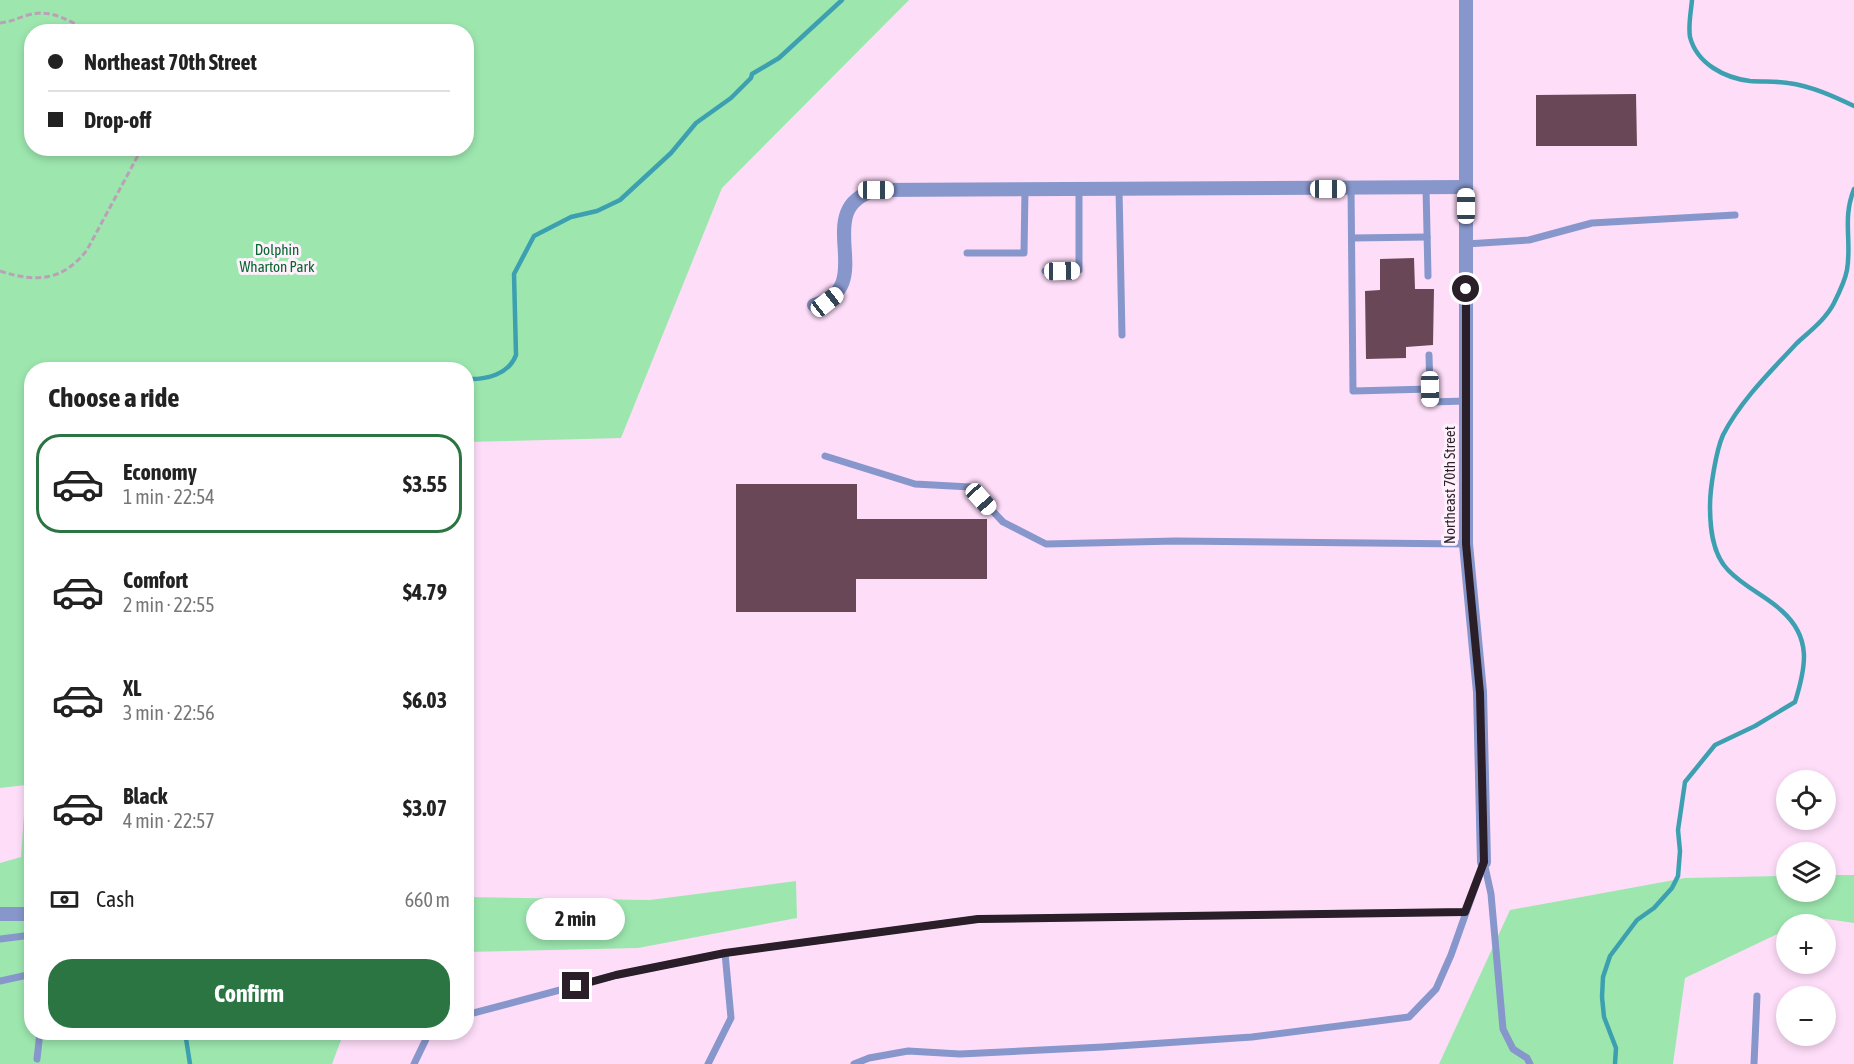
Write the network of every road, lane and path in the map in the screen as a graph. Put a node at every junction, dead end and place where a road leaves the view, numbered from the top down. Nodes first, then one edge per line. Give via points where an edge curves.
1 (1466, 0) edge
2 (0, 23) edge
3 (76, 24) edge
4 (138, 156) edge
5 (1466, 187) junction
6 (1351, 188) junction
7 (1426, 188) junction
8 (1119, 189) junction
9 (1024, 190) junction
10 (1079, 190) junction
11 (1735, 215) dead end
12 (1427, 237) junction
13 (1353, 238) junction
14 (1466, 244) junction
15 (967, 253) dead end
16 (0, 271) edge
17 (1045, 271) dead end
18 (1428, 276) dead end
19 (814, 305) dead end
20 (1122, 335) dead end
21 (1429, 355) dead end
22 (1430, 389) junction
23 (1466, 401) junction
24 (825, 456) dead end
25 (1466, 544) junction
26 (1484, 862) junction
27 (1465, 912) junction
28 (0, 914) edge
29 (24, 914) edge
30 (24, 936) edge
31 (0, 939) edge
32 (725, 953) junction
33 (24, 976) edge
34 (0, 981) edge
35 (1757, 996) dead end
36 (474, 1013) edge
37 (39, 1040) edge
38 (426, 1040) edge
39 (37, 1059) dead end
40 (414, 1064) edge
41 (708, 1064) edge
42 (854, 1064) edge
43 (1530, 1064) edge
44 (1755, 1064) edge

1 - 5 street, Northeast 70th Street
2 - 3 path via 52,14
4 - 16 path via 80,260 44,278
5 - 7 street
5 - 14 street, Northeast 70th Street
6 - 7 street
6 - 8 street
6 - 13 lane
7 - 12 lane
8 - 10 street
8 - 20 lane
9 - 10 street
9 - 15 lane via 1024,253
9 - 19 street via 876,190 862,194 850,205 844,222 845,281 827,302
10 - 17 lane via 1079,270
11 - 14 lane via 1592,223 1529,240
12 - 13 lane
12 - 18 lane
13 - 22 lane via 1353,391
14 - 23 street, Northeast 70th Street
21 - 22 lane
22 - 23 lane via 1430,402
23 - 25 street, Northeast 70th Street
24 - 25 lane via 915,484 970,487 1003,522 1046,544
25 - 26 street, Northeast 70th Street via 1480,693
26 - 27 lane
26 - 43 lane via 1491,894 1503,1029 1513,1049
27 - 32 lane via 978,919
27 - 42 lane via 1436,989 1409,1017 1252,1037 960,1054 908,1051
28 - 29 street
30 - 31 lane
32 - 36 lane via 616,975
32 - 41 lane via 731,1018
33 - 34 lane
35 - 44 lane
37 - 39 lane
38 - 40 lane

